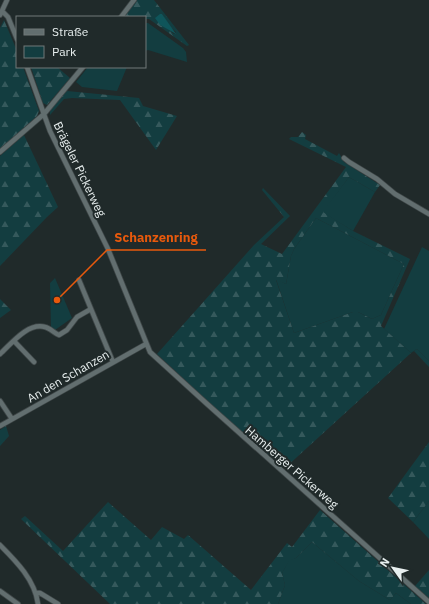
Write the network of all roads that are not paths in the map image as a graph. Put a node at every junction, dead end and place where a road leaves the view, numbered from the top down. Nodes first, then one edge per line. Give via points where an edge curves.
1 (134, 0) edge
2 (5, 1) edge
3 (1, 13) edge
4 (122, 16) edge
5 (16, 36) edge
6 (27, 68) edge
7 (82, 68) edge
8 (44, 114) junction
9 (0, 152) edge
10 (344, 158) dead end
11 (429, 214) edge
12 (79, 280) dead end
13 (90, 309) junction
14 (14, 341) junction
15 (146, 344) junction
16 (0, 354) edge
17 (34, 362) dead end
18 (113, 362) junction
19 (0, 401) edge
20 (12, 419) junction
21 (0, 426) edge
22 (0, 545) edge
23 (0, 591) edge
24 (36, 593) junction
25 (429, 602) edge
26 (18, 604) edge
27 (38, 604) edge
28 (58, 604) edge

1 - 4 street
2 - 3 street
3 - 5 street via 8,17
6 - 8 street, Brägeler Pickerweg
7 - 8 street
8 - 9 street
8 - 15 street, Brägeler Pickerweg via 108,248
10 - 11 street via 395,194
12 - 13 street
13 - 14 street via 77,317 59,335 45,327 37,327 27,330
13 - 18 street
14 - 16 street
14 - 17 street
15 - 18 street, An den Schanzen
15 - 25 street, Hamberger Pickerweg via 157,360
18 - 20 street, An den Schanzen
19 - 20 street
20 - 21 street, An den Schanzen
22 - 24 street via 21,568
23 - 26 street
24 - 27 street
24 - 28 street

